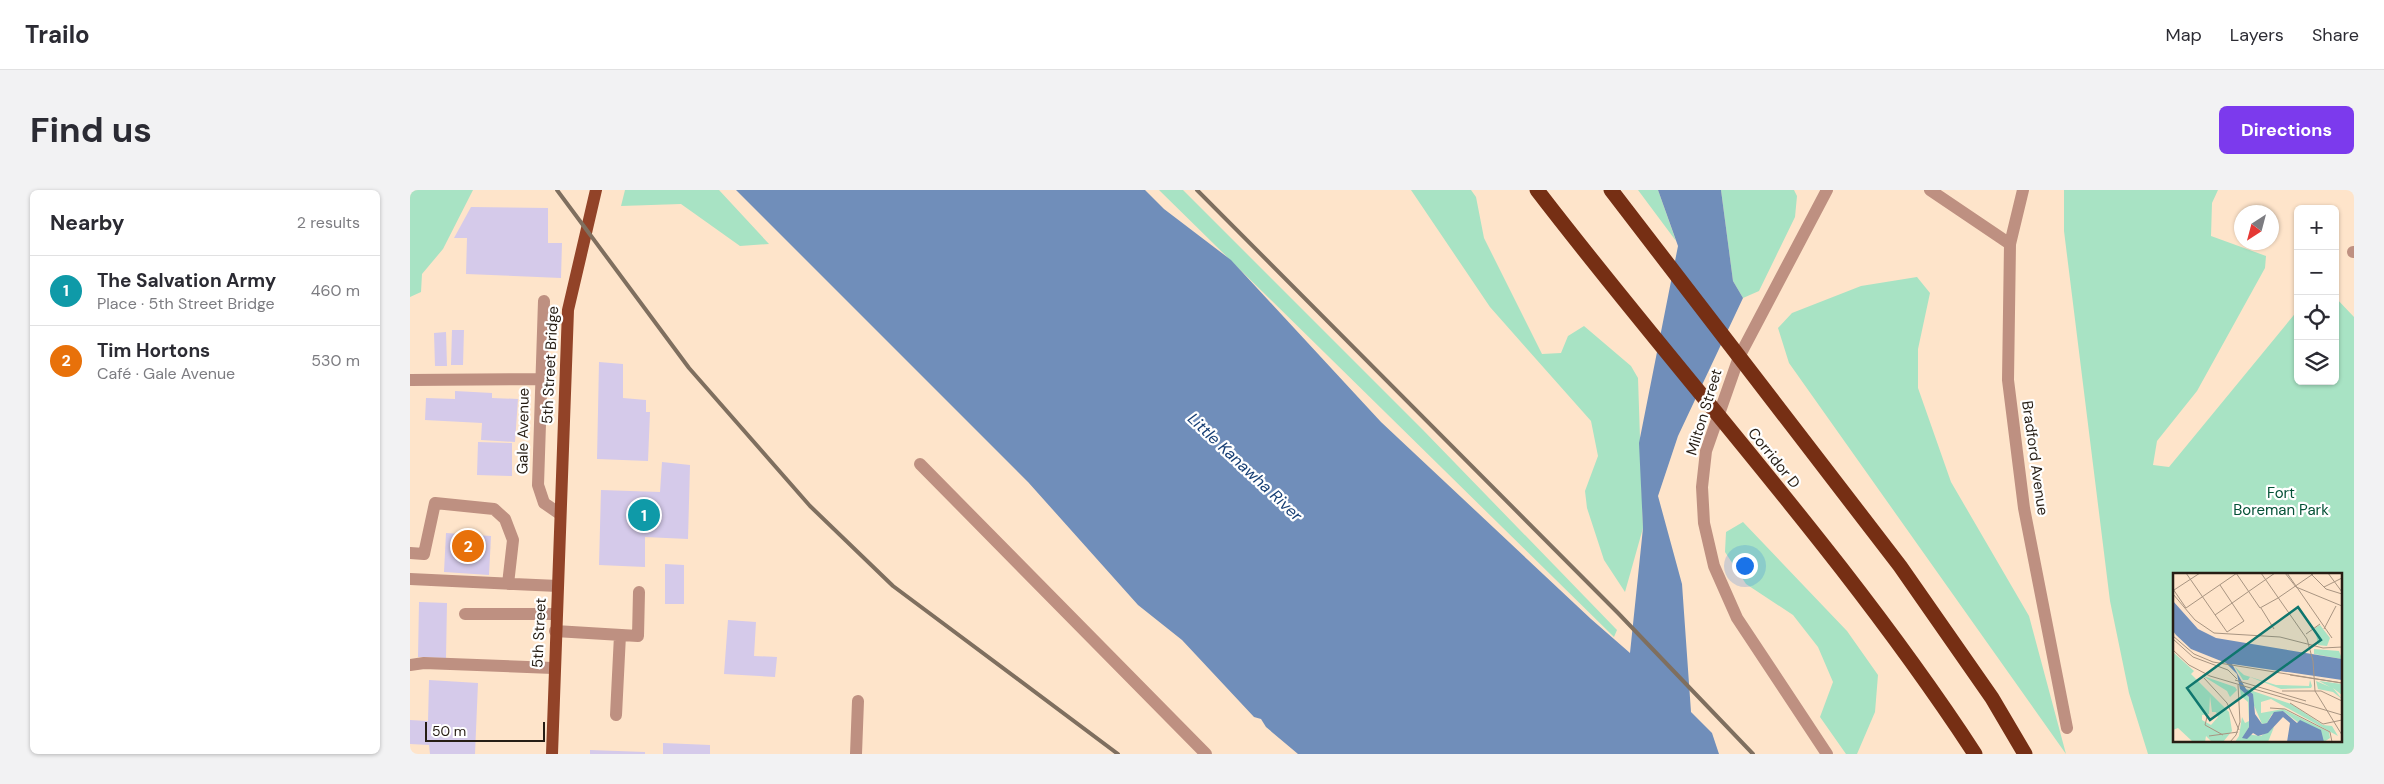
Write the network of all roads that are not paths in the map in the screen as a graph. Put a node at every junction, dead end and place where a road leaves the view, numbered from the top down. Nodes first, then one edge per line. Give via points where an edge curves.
1 (596, 190) edge
2 (1537, 190) edge
3 (1611, 190) edge
4 (1827, 190) edge
5 (1930, 190) edge
6 (2023, 190) edge
7 (2010, 244) junction
8 (544, 301) dead end
9 (540, 378) junction
10 (410, 380) edge
11 (920, 464) dead end
12 (560, 514) junction
13 (410, 553) edge
14 (410, 579) edge
15 (508, 584) junction
16 (558, 586) junction
17 (639, 592) dead end
18 (465, 614) dead end
19 (556, 614) junction
20 (555, 631) junction
21 (620, 635) junction
22 (410, 665) edge
23 (553, 668) junction
24 (858, 701) dead end
25 (616, 715) dead end
26 (2067, 728) dead end
27 (552, 754) edge
28 (856, 754) edge
29 (1206, 754) edge
30 (1827, 754) edge
31 (1975, 754) edge
32 (2025, 754) edge

1 - 12 main road, 5th Street Bridge via 568,310
2 - 31 highway, Corridor D via 1885,625
3 - 32 highway via 1888,551 1992,698
4 - 30 street, Milton Street via 1739,357 1706,451 1702,487 1704,523 1714,566 1737,618
5 - 7 street
6 - 7 street, Bradford Avenue
7 - 26 street, Bradford Avenue via 2008,380 2024,508
8 - 9 street
9 - 10 street, Gale Avenue
9 - 12 street, Gale Avenue via 538,485 544,503
11 - 29 street
12 - 16 main road, 5th Street
13 - 15 street via 424,554 435,503 494,509 505,519 513,540
14 - 15 street
15 - 16 street
16 - 19 main road, 5th Street
17 - 21 street via 638,636
18 - 19 street
19 - 20 main road, 5th Street
20 - 21 street
20 - 23 main road, 5th Street
21 - 25 street
22 - 23 street
23 - 27 main road, 5th Street
24 - 28 street

